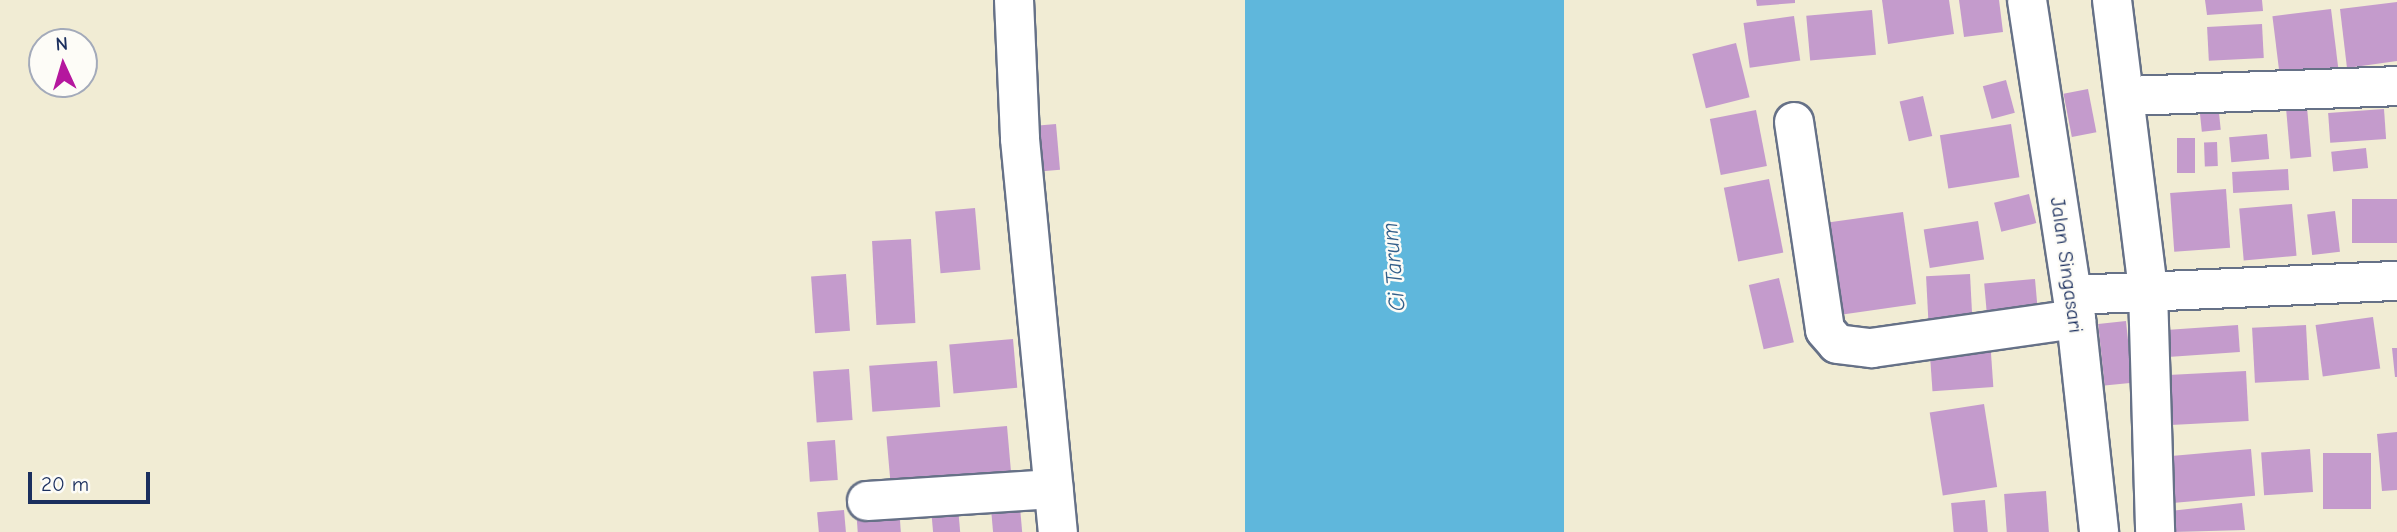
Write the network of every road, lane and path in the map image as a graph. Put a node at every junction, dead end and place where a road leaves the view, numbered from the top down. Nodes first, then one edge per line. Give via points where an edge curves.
1 (1014, 0) edge
2 (2027, 0) edge
3 (2112, 0) edge
4 (2397, 86) edge
5 (2128, 96) junction
6 (1794, 122) dead end
7 (2397, 281) edge
8 (2148, 291) junction
9 (2074, 307) junction
10 (1054, 489) junction
11 (867, 501) dead end
12 (1058, 532) edge
13 (2099, 532) edge
14 (2155, 532) edge

1 - 10 street via 1020,139
2 - 9 street, Jalan Singasari
3 - 5 street
4 - 5 street
5 - 8 street
6 - 9 street via 1825,330 1837,344 1872,348
7 - 8 street
8 - 9 street
8 - 14 street
9 - 13 street, Jalan Singasari
10 - 11 street
10 - 12 street

